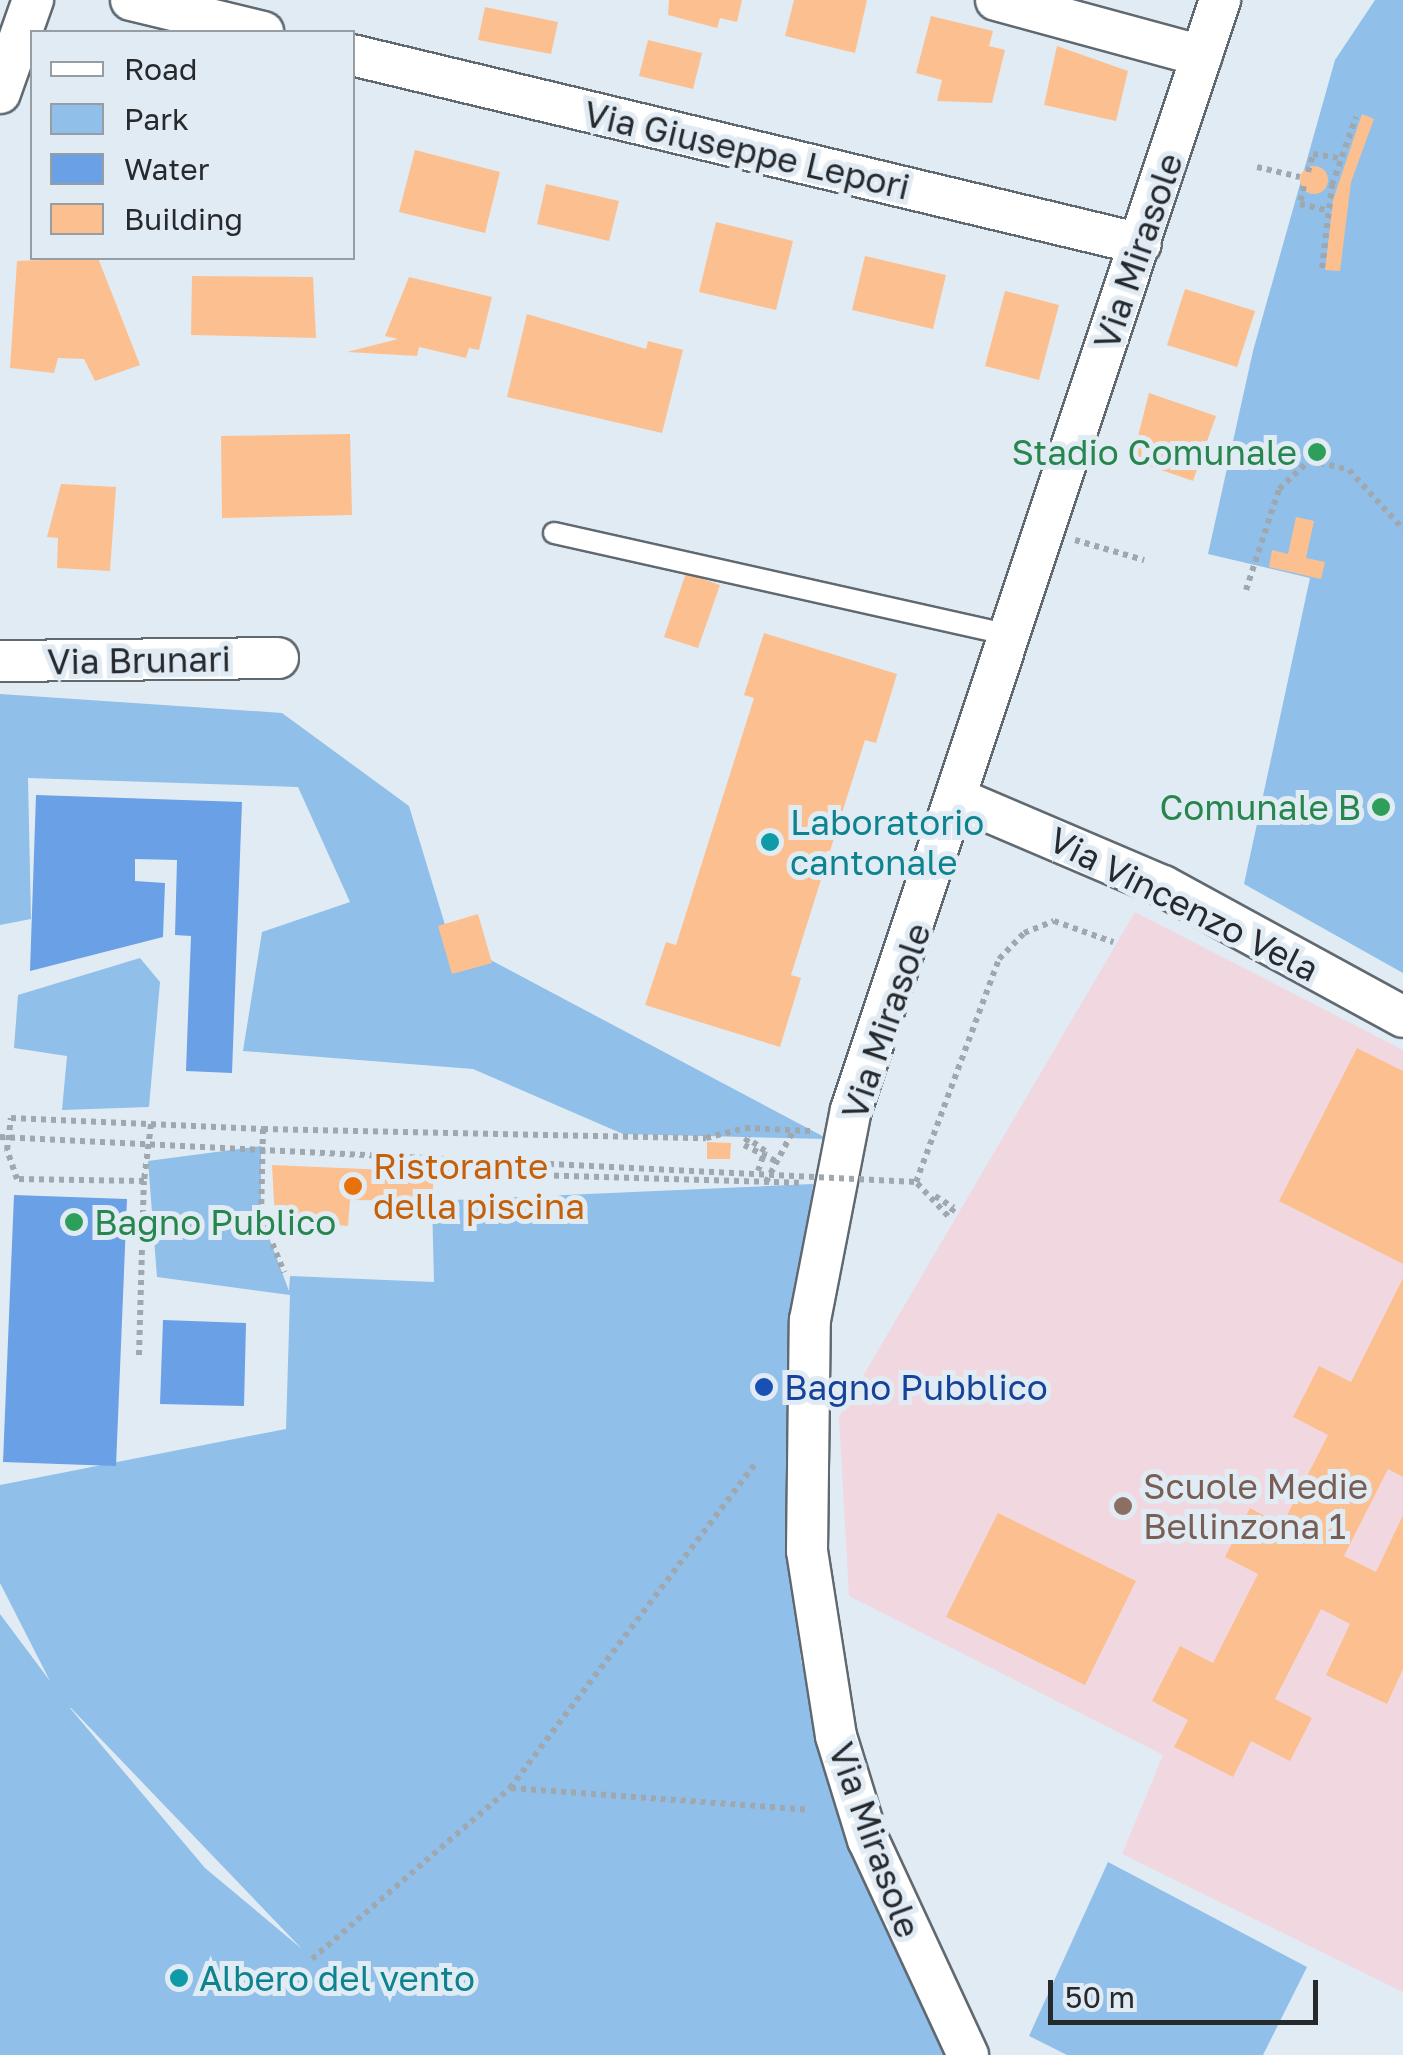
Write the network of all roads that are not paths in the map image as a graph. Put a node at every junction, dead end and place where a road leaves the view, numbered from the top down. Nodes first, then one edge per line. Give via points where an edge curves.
1 (33, 0) edge
2 (130, 0) edge
3 (996, 0) edge
4 (1220, 0) edge
5 (255, 30) edge
6 (355, 56) edge
7 (1202, 56) junction
8 (0, 93) edge
9 (1141, 244) junction
10 (554, 532) dead end
11 (1013, 636) junction
12 (278, 658) dead end
13 (0, 661) edge
14 (962, 800) junction
15 (1403, 1017) edge
16 (968, 2055) edge

1 - 8 street
2 - 5 street
3 - 7 street
4 - 7 street, Via Mirasole
6 - 9 street, Via Giuseppe Lepori
7 - 9 street, Via Mirasole
9 - 11 street, Via Mirasole
10 - 11 lane
11 - 14 street, Via Mirasole
12 - 13 street, Via Brunari
14 - 15 street, Via Vincenzo Vela via 1164,886
14 - 16 street, Via Mirasole via 847,1132 810,1320 803,1472 814,1628 868,1840

